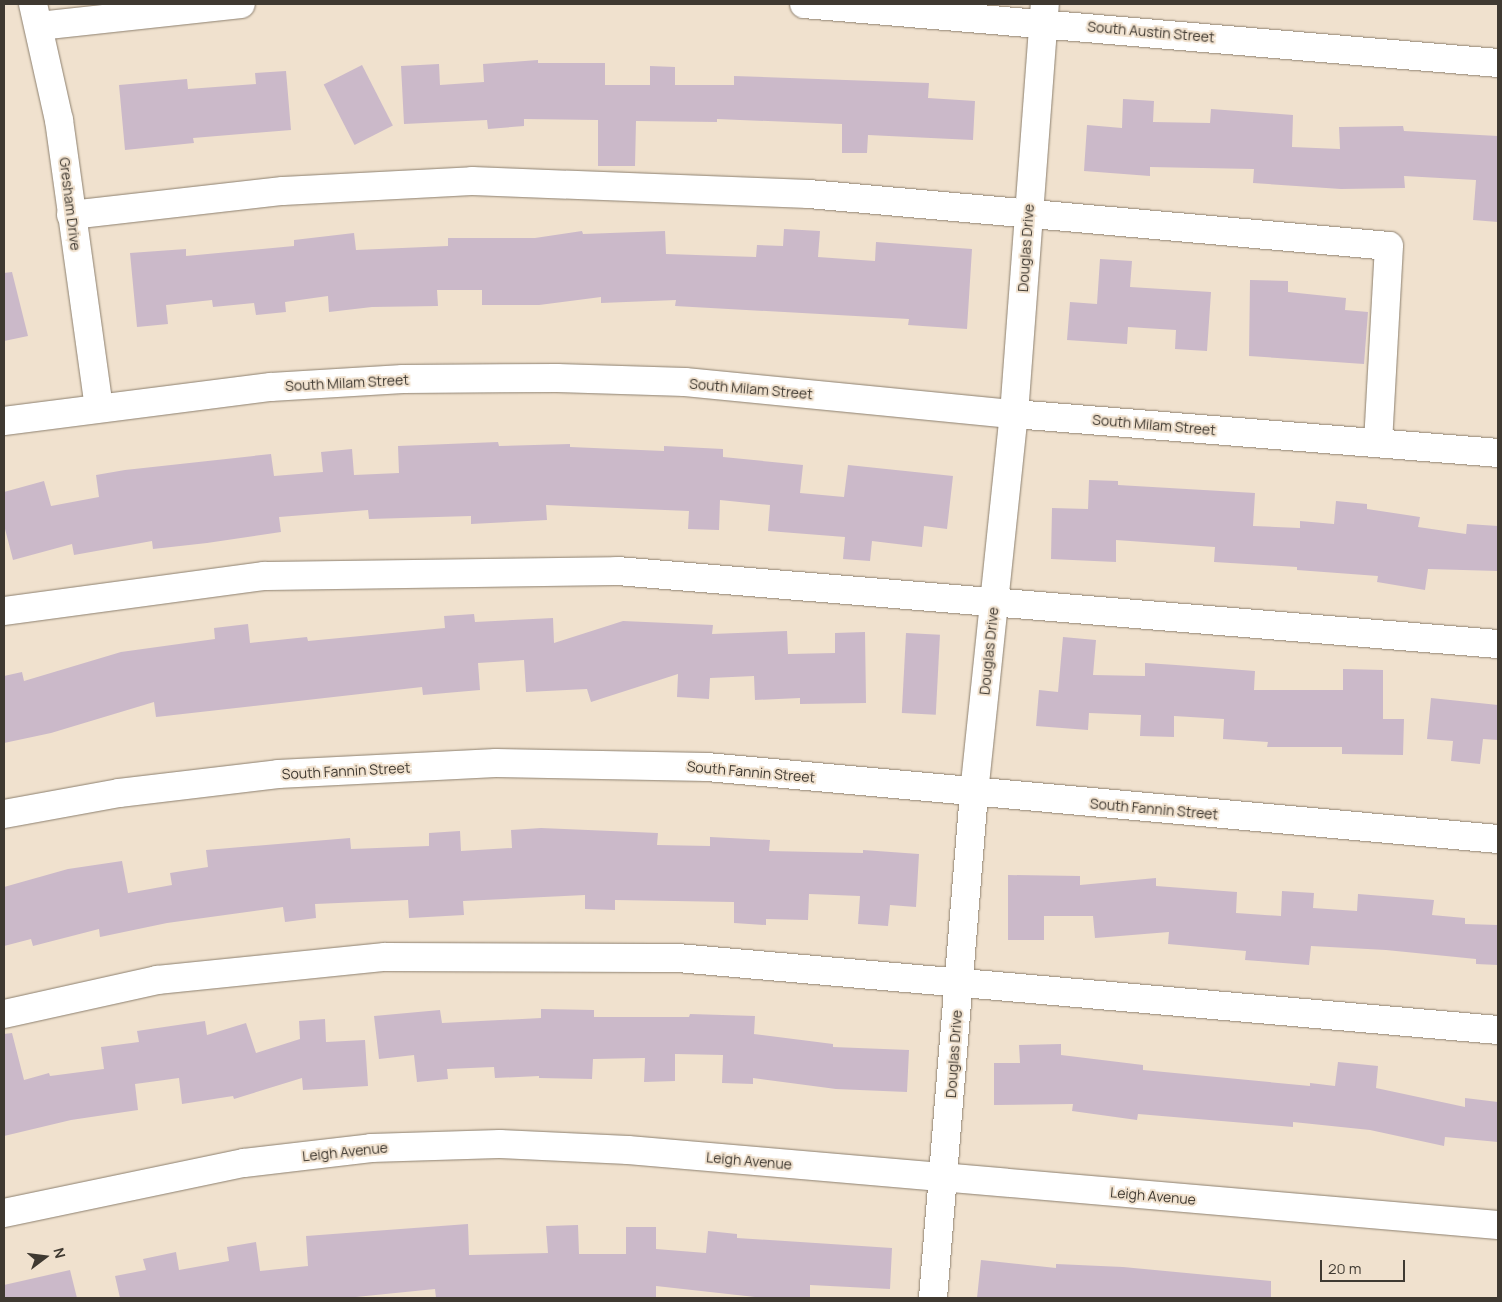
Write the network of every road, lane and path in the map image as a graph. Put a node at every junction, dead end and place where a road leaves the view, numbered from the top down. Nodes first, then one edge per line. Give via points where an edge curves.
1 (241, 4) edge
2 (804, 4) edge
3 (838, 5) edge
4 (1044, 13) edge
5 (36, 15) edge
6 (1498, 63) edge
7 (1029, 212) junction
8 (71, 215) junction
9 (98, 407) junction
10 (1014, 414) junction
11 (4, 420) edge
12 (1378, 443) junction
13 (1498, 453) edge
14 (994, 603) junction
15 (4, 611) edge
16 (1498, 644) edge
17 (974, 793) junction
18 (4, 814) edge
19 (1498, 838) edge
20 (960, 982) junction
21 (4, 1014) edge
22 (1498, 1030) edge
23 (944, 1178) junction
24 (4, 1213) edge
25 (1498, 1225) edge
26 (934, 1298) edge

1 - 5 street
2 - 3 street, South Austin Street
3 - 4 street, South Austin Street
4 - 6 street, South Austin Street
4 - 7 street, Douglas Drive
5 - 8 street, Gresham Drive via 59,120
7 - 8 street via 809,194 472,181 283,191
7 - 10 street, Douglas Drive
7 - 12 street via 1388,246
8 - 9 street, Gresham Drive
9 - 10 street, South Milam Street via 270,387 403,380 557,378 686,382
9 - 11 street, South Milam Street
10 - 12 street, South Milam Street
10 - 14 street, Douglas Drive
12 - 13 street, South Milam Street
14 - 15 street via 617,571 264,576
14 - 16 street
14 - 17 street, Douglas Drive
17 - 18 street, South Fannin Street via 707,767 496,763 278,774 119,793
17 - 19 street, South Fannin Street
17 - 20 street, Douglas Drive
20 - 21 street via 678,958 385,957 157,980
20 - 22 street
20 - 23 street, Douglas Drive
23 - 24 street, Leigh Avenue via 628,1150 500,1144 381,1148 244,1163
23 - 25 street, Leigh Avenue
23 - 26 street, Douglas Drive

